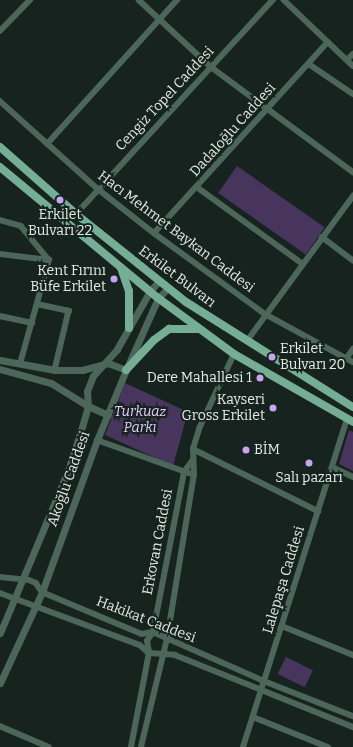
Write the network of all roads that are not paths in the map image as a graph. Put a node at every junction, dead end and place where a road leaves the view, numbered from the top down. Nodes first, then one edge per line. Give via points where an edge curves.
1 (30, 0) edge
2 (140, 0) edge
3 (177, 0) edge
4 (273, 0) edge
5 (284, 0) edge
6 (160, 18) junction
7 (0, 31) edge
8 (328, 42) junction
9 (353, 54) edge
10 (347, 60) junction
11 (308, 64) junction
12 (353, 66) edge
13 (211, 67) junction
14 (353, 94) edge
15 (0, 100) edge
16 (266, 111) junction
17 (47, 144) junction
18 (0, 147) edge
19 (0, 167) edge
20 (353, 172) edge
21 (197, 187) junction
22 (98, 189) junction
23 (353, 196) edge
24 (76, 214) junction
25 (0, 220) edge
26 (154, 233) junction
27 (322, 237) junction
28 (0, 254) edge
29 (49, 260) junction
30 (353, 260) edge
31 (302, 264) junction
32 (120, 267) junction
33 (159, 281) junction
34 (168, 288) junction
35 (150, 291) junction
36 (158, 298) junction
37 (37, 304) junction
38 (265, 314) junction
39 (0, 316) edge
40 (32, 323) junction
41 (129, 328) junction
42 (199, 329) junction
43 (247, 341) junction
44 (353, 349) edge
45 (234, 354) junction
46 (346, 359) junction
47 (0, 360) edge
48 (353, 362) edge
49 (20, 364) junction
50 (103, 364) junction
51 (0, 369) edge
52 (55, 370) junction
53 (126, 370) junction
54 (88, 406) junction
55 (353, 407) edge
56 (108, 415) junction
57 (350, 421) edge
58 (97, 440) junction
59 (193, 449) junction
60 (192, 461) junction
61 (332, 467) junction
62 (184, 472) junction
63 (194, 475) junction
64 (353, 477) edge
65 (318, 511) junction
66 (0, 577) edge
67 (21, 580) junction
68 (42, 592) junction
69 (0, 593) edge
70 (15, 596) junction
71 (36, 604) junction
72 (282, 626) junction
73 (153, 632) junction
74 (0, 633) edge
75 (167, 639) junction
76 (149, 653) junction
77 (162, 653) junction
78 (353, 655) edge
79 (264, 681) junction
80 (0, 683) edge
81 (262, 689) junction
82 (253, 716) junction
83 (353, 716) edge
84 (0, 726) edge
85 (353, 727) edge
86 (49, 747) edge
87 (131, 747) edge
88 (141, 747) edge
89 (243, 747) edge
90 (328, 747) edge

1 - 7 street
2 - 6 street
3 - 6 street
4 - 13 street, Cengiz Topel Caddesi
5 - 8 street
6 - 13 street
6 - 17 street
8 - 10 street
8 - 11 street, Dadaloğlu Caddesi
9 - 10 street
10 - 12 street
11 - 14 street
11 - 16 street, Dadaloğlu Caddesi
13 - 16 street
13 - 22 street, Cengiz Topel Caddesi
15 - 17 street, Hacı Mehmet Baykan Caddesi
16 - 20 street
16 - 21 street, Dadaloğlu Caddesi
17 - 22 street, Hacı Mehmet Baykan Caddesi
18 - 24 main road, Erkilet Bulvarı
19 - 32 main road, Erkilet Bulvarı
21 - 26 street, Dadaloğlu Caddesi
21 - 31 street
22 - 24 street, Cengiz Topel Caddesi
22 - 26 street, Hacı Mehmet Baykan Caddesi
23 - 27 street
24 - 33 main road, Erkilet Bulvarı
25 - 29 street via 20,226
26 - 38 street, Hacı Mehmet Baykan Caddesi
27 - 30 street
27 - 31 street
28 - 29 street
29 - 37 street
31 - 38 street
32 - 35 main road, Erkilet Bulvarı
32 - 41 main road via 129,291
33 - 34 main road, Erkilet Bulvarı
33 - 35 street, Akoğlu Caddesi
34 - 36 street, Akoğlu Caddesi
34 - 43 main road, Erkilet Bulvarı
35 - 36 main road, Erkilet Bulvarı
35 - 41 street, Akoğlu Caddesi
36 - 42 main road, Erkilet Bulvarı
36 - 53 street, Akoğlu Caddesi
37 - 40 street
37 - 52 street via 69,311
38 - 43 street
38 - 46 street, Hacı Mehmet Baykan Caddesi
39 - 40 street
40 - 49 street
41 - 50 street, Akoğlu Caddesi
42 - 45 main road, Erkilet Bulvarı
42 - 53 main road via 169,329 154,340
43 - 55 main road, Erkilet Bulvarı
44 - 46 street
45 - 57 main road, Erkilet Bulvarı
45 - 59 street, Erkovan Caddesi via 199,429
46 - 48 street, Hacı Mehmet Baykan Caddesi
47 - 49 street
49 - 52 street
50 - 52 street via 82,370
50 - 53 street
50 - 54 street, Akoğlu Caddesi via 93,376 87,391
51 - 54 street via 50,383
53 - 56 street, Akoğlu Caddesi
54 - 56 street
54 - 67 street, Akoğlu Caddesi via 67,473
56 - 58 street, Akoğlu Caddesi
57 - 61 street, Lalepaşa Caddesi
58 - 62 street
58 - 68 street, Akoğlu Caddesi
59 - 60 street, Erkovan Caddesi
59 - 65 street
60 - 62 street, Erkovan Caddesi
60 - 63 street, Erkovan Caddesi
61 - 64 street
61 - 65 street, Lalepaşa Caddesi
62 - 63 street
62 - 73 street, Erkovan Caddesi
63 - 75 street, Erkovan Caddesi
65 - 72 street, Lalepaşa Caddesi
66 - 67 street, Hakikat Caddesi
67 - 68 street, Hakikat Caddesi via 36,583
67 - 70 street, Akoğlu Caddesi
68 - 71 street, Akoğlu Caddesi
68 - 73 street, Hakikat Caddesi via 142,634
69 - 70 street, Hakikat Caddesi
70 - 71 street, Hakikat Caddesi via 27,603
70 - 74 street, Akoğlu Caddesi
71 - 76 street, Hakikat Caddesi via 140,645
71 - 80 street, Akoğlu Caddesi
72 - 78 street
72 - 79 street, Lalepaşa Caddesi
73 - 75 street, Hakikat Caddesi
73 - 76 street, Erkovan Caddesi via 147,641
75 - 77 street, Erkovan Caddesi
75 - 79 street, Hakikat Caddesi
76 - 77 street, Hakikat Caddesi
76 - 87 street, Erkovan Caddesi
77 - 81 street, Hakikat Caddesi via 175,655
77 - 88 street, Erkovan Caddesi
79 - 81 street, Lalepaşa Caddesi
79 - 83 street, Hakikat Caddesi
81 - 82 street, Lalepaşa Caddesi
81 - 85 street, Hakikat Caddesi
82 - 89 street, Lalepaşa Caddesi
82 - 90 street
84 - 86 street

